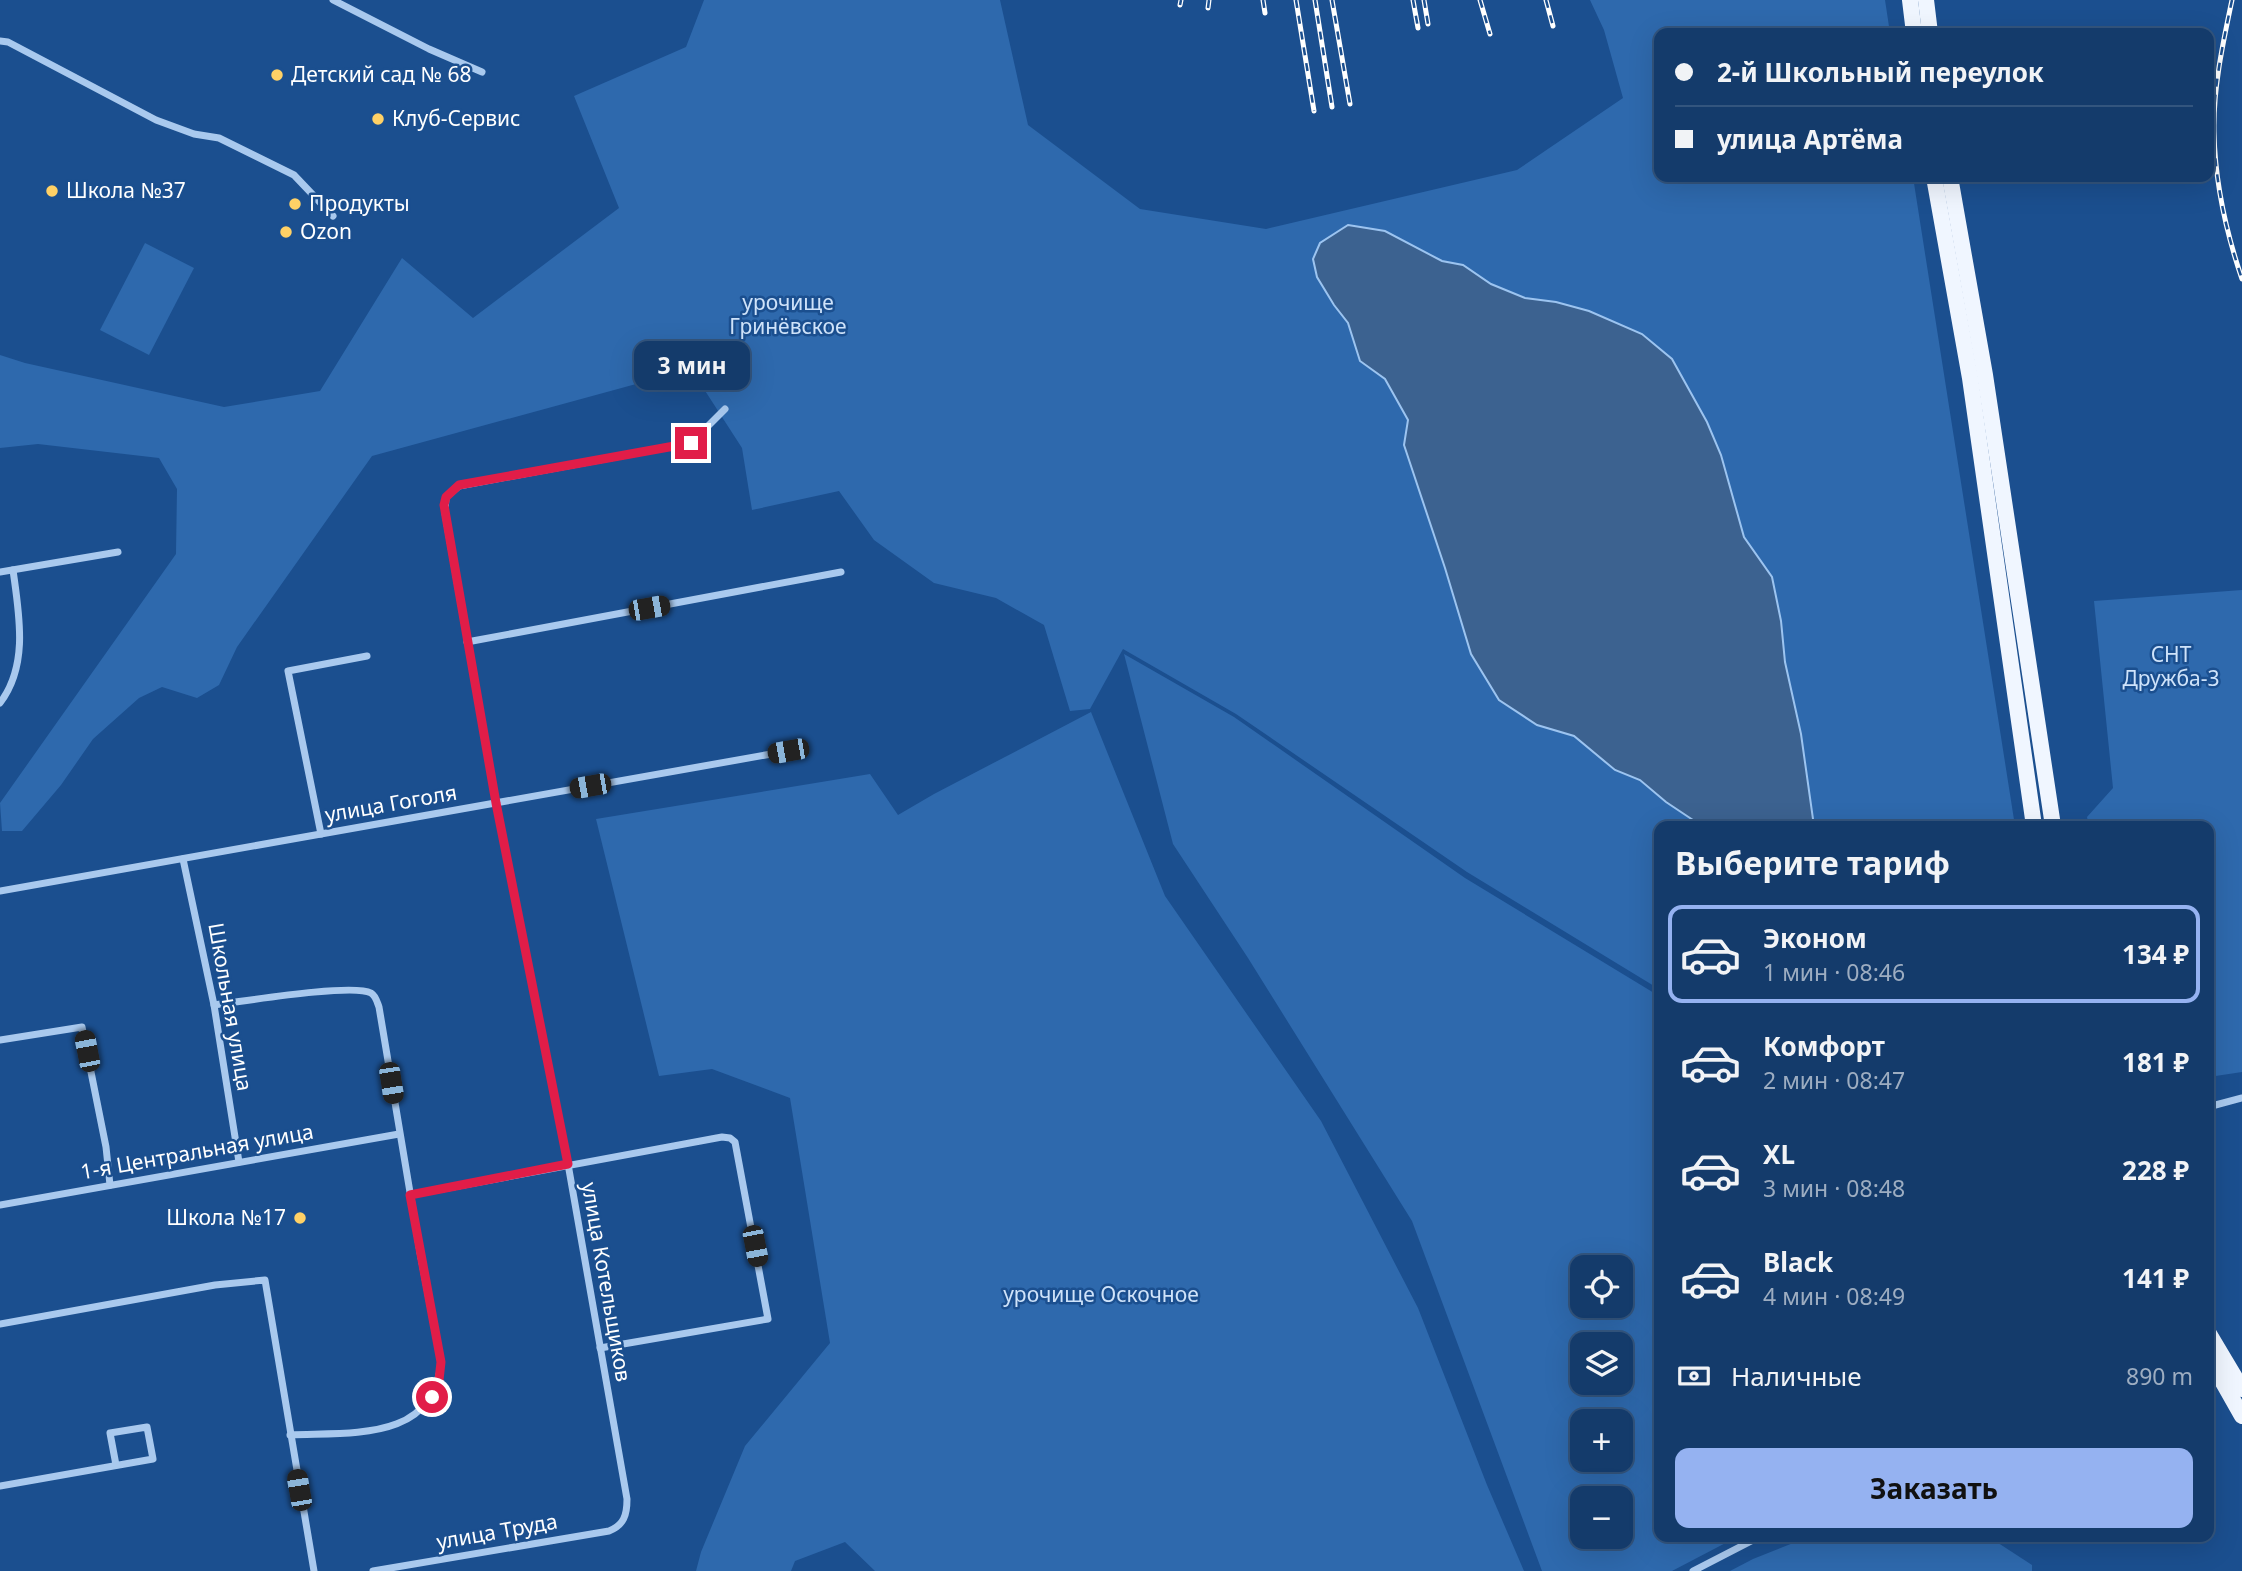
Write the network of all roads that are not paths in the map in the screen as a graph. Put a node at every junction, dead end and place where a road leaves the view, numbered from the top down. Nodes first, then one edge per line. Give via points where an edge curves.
1 (333, 0) edge
2 (1910, 0) edge
3 (1926, 0) edge
4 (1913, 28) edge
5 (1929, 28) edge
6 (0, 41) edge
7 (482, 72) dead end
8 (1935, 182) edge
9 (1951, 182) edge
10 (333, 216) dead end
11 (725, 409) dead end
12 (118, 552) dead end
13 (13, 570) junction
14 (0, 572) edge
15 (841, 572) dead end
16 (467, 642) junction
17 (367, 656) dead end
18 (0, 703) edge
19 (788, 751) dead end
20 (496, 803) junction
21 (2033, 821) edge
22 (2052, 821) edge
23 (321, 834) junction
24 (183, 859) junction
25 (0, 891) edge
26 (214, 1005) junction
27 (0, 1040) edge
28 (2242, 1098) edge
29 (2214, 1105) edge
30 (399, 1134) junction
31 (239, 1162) junction
32 (568, 1164) junction
33 (110, 1185) junction
34 (410, 1195) junction
35 (0, 1205) edge
36 (0, 1324) edge
37 (2214, 1342) edge
38 (600, 1348) junction
39 (2214, 1367) edge
40 (2242, 1389) edge
41 (2242, 1416) edge
42 (290, 1436) junction
43 (116, 1465) junction
44 (0, 1486) edge
45 (624, 1520) joint
46 (1749, 1542) edge
47 (314, 1571) edge
48 (373, 1571) edge
49 (1693, 1571) edge

1 - 7 street
2 - 4 main road
3 - 5 main road
6 - 10 street via 156,120 219,138 295,175
8 - 21 main road via 1970,378
9 - 22 main road
11 - 16 street, улица Котельщиков via 691,443 459,485 446,497 444,513
12 - 13 street
13 - 14 street
13 - 18 street via 19,651 17,670
15 - 16 street
16 - 20 street, улица Котельщиков
17 - 23 street via 288,671
19 - 20 street, улица Гоголя
20 - 23 street, улица Гоголя
20 - 32 street, улица Котельщиков
23 - 24 street, улица Гоголя
24 - 25 street, улица Гоголя
24 - 26 street, Школьная улица
26 - 30 street via 350,990 371,993 379,1007
26 - 31 street, Школьная улица
27 - 33 street via 82,1027
28 - 29 street
30 - 31 street, 1-я Центральная улица
30 - 34 street
31 - 33 street, 1-я Центральная улица
32 - 34 street
32 - 38 street, улица Котельщиков
32 - 38 street via 730,1138 737,1148 768,1319
33 - 35 street, 1-я Центральная улица
34 - 42 street via 441,1362 432,1397 420,1412 392,1426
36 - 42 street via 265,1280
37 - 40 main road
38 - 45 street, улица Котельщиков via 627,1499
39 - 41 main road
42 - 47 street
43 - 43 street via 153,1459 147,1427 110,1433
43 - 44 street
45 - 48 street, улица Труда via 609,1531
46 - 49 street

